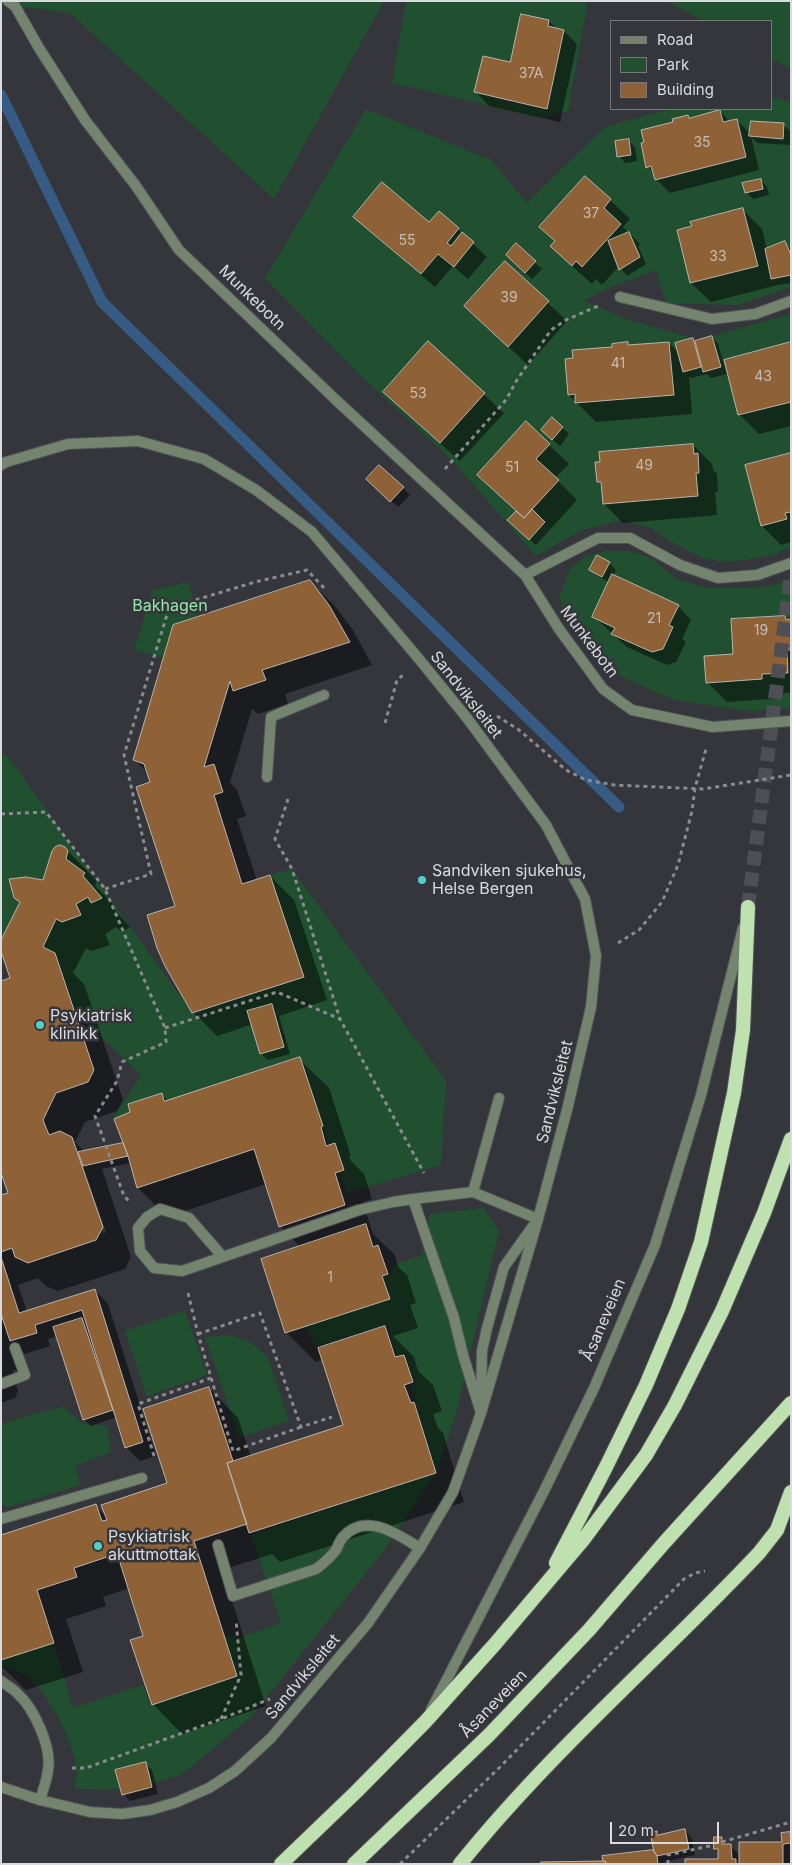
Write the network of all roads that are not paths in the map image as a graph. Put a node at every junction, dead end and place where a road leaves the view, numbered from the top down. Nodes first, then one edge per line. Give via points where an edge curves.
1 (8, 1) edge
2 (620, 297) road end
3 (791, 302) edge
4 (1, 465) edge
5 (791, 563) edge
6 (524, 575) junction
7 (324, 695) dead end
8 (791, 721) edge
9 (267, 777) dead end
10 (748, 907) joint
11 (499, 1098) dead end
12 (791, 1139) edge
13 (473, 1192) junction
14 (413, 1199) junction
15 (538, 1219) junction
16 (223, 1258) junction
17 (15, 1348) dead end
18 (1, 1384) edge
19 (791, 1403) edge
20 (480, 1413) junction
21 (142, 1478) road end
22 (791, 1492) edge
23 (1, 1519) edge
24 (218, 1545) dead end
25 (420, 1548) junction
26 (544, 1584) junction
27 (1, 1681) edge
28 (426, 1721) junction
29 (1, 1787) edge
30 (40, 1800) junction
31 (281, 1864) edge
32 (354, 1864) edge
33 (460, 1864) edge

1 - 6 street, Munkebotn via 15,6 85,120 136,186 179,250
2 - 3 street via 712,319 755,314
4 - 15 street, Sandviksleitet via 68,444 138,441 204,459 256,490 312,532 420,659 546,825 585,899 596,956 591,1006
5 - 6 street via 757,575 718,578 680,565 630,538 598,538
6 - 8 street, Munkebotn via 603,689 632,710 713,727
7 - 9 street via 271,717
10 - 26 highway via 743,1030 734,1094 701,1242 646,1385
10 - 28 street, Åsaneveien via 701,1095 655,1245 594,1388
11 - 13 street
12 - 26 highway, Åsaneveien via 722,1311 675,1405 646,1455 583,1540
13 - 14 street
13 - 15 street
14 - 16 street via 359,1210
14 - 20 street via 454,1318
15 - 20 street, Sandviksleitet
15 - 20 street, Sandviksleitet via 504,1267 482,1351
16 - 16 street via 189,1218 160,1209 138,1228 140,1251 154,1268 182,1271
17 - 18 street via 24,1375
19 - 32 highway, Åsaneveien via 589,1630 489,1735
20 - 25 street, Sandviksleitet via 453,1492
21 - 23 street
22 - 33 highway via 777,1530 759,1553 549,1763
24 - 25 street via 233,1596 316,1568 327,1561 350,1530 360,1526 385,1528
25 - 30 street, Sandviksleitet via 368,1623 271,1738 235,1771 208,1788 150,1810 122,1814 90,1812
26 - 28 highway, Åsaneveien
27 - 30 street via 18,1693 31,1710 47,1749 49,1769
28 - 31 highway, Åsaneveien
29 - 30 street, Sandviksleitet

